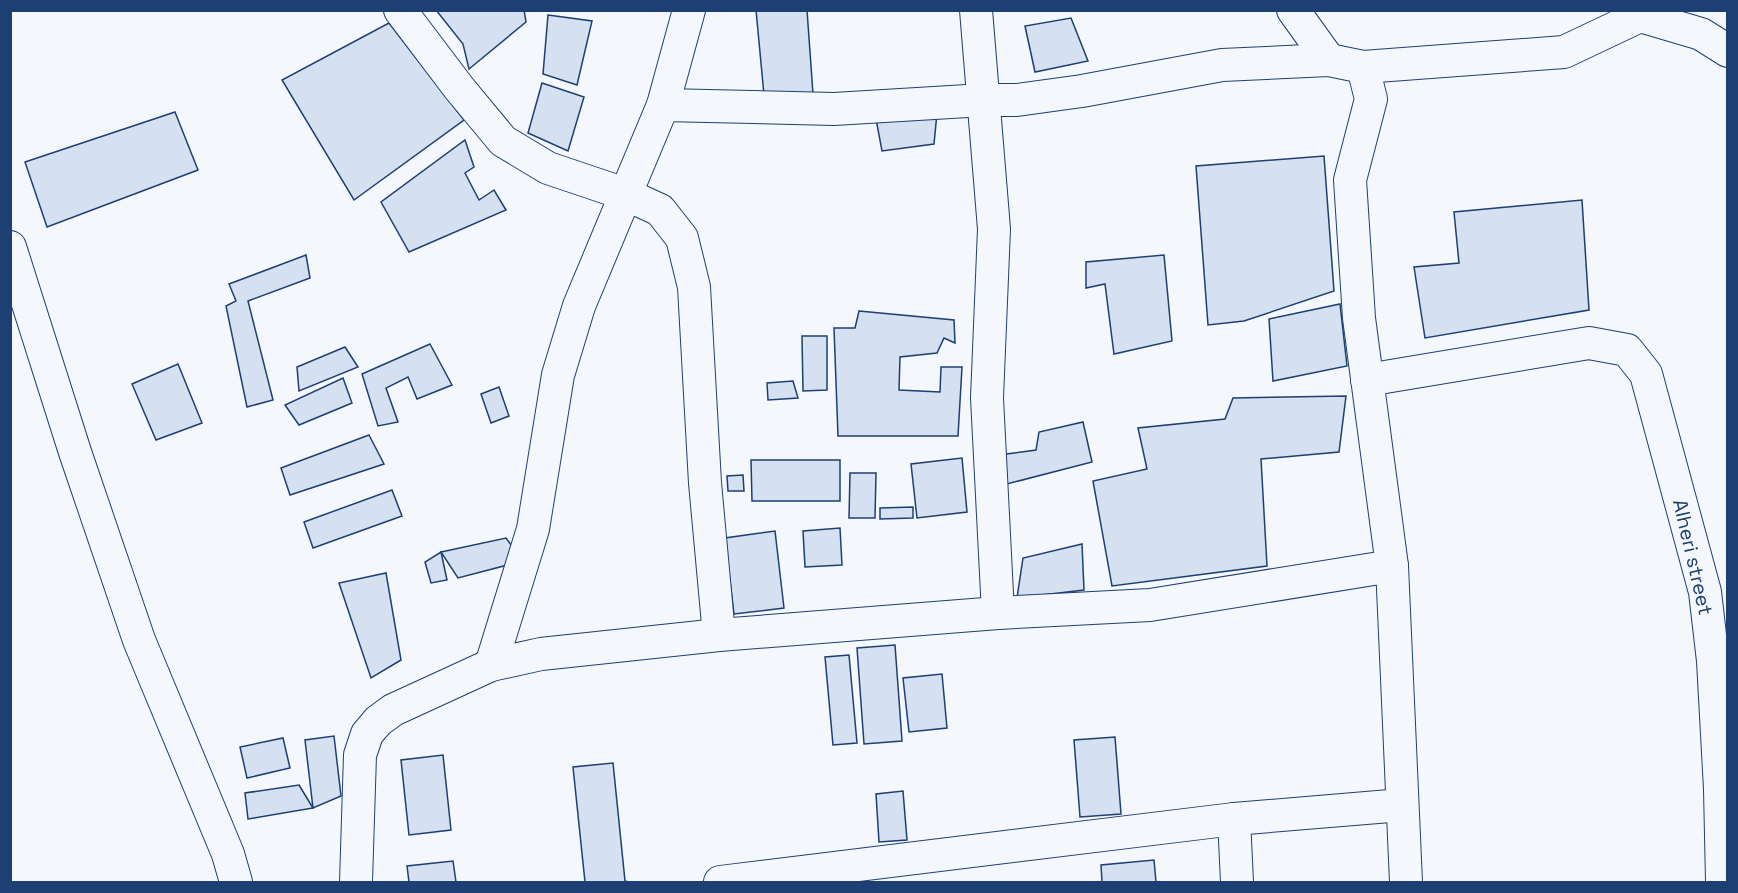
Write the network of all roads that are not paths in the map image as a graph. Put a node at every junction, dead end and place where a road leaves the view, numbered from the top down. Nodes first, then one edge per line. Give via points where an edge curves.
1 (400, 10) edge
2 (690, 10) edge
3 (976, 10) edge
4 (1293, 10) edge
5 (1638, 14) edge
6 (1728, 51) edge
7 (1329, 60) junction
8 (1363, 68) junction
9 (984, 100) junction
10 (663, 105) junction
11 (625, 194) junction
12 (10, 247) edge
13 (1367, 380) junction
14 (1392, 566) junction
15 (998, 613) junction
16 (719, 634) junction
17 (491, 665) junction
18 (1402, 806) junction
19 (1234, 819) junction
20 (236, 882) edge
21 (356, 882) edge
22 (720, 882) edge
23 (1237, 882) edge
24 (1406, 882) edge
25 (1722, 882) edge

1 - 11 street via 504,141 548,168
2 - 10 street
3 - 9 street
4 - 7 street
5 - 6 street via 1701,34
5 - 8 street via 1564,52
7 - 8 street
7 - 9 street via 1222,65 1082,91 1017,100
8 - 13 street via 1371,99 1350,180
9 - 10 street via 834,109
9 - 15 street via 994,229 987,398
10 - 11 street
11 - 16 street via 660,210 681,238 694,287 705,483
11 - 17 street via 579,306 558,375 533,529
12 - 20 street via 139,640
13 - 14 street
13 - 25 street, Alheri street via 1589,343 1627,350 1646,374 1705,592 1713,661
14 - 15 street via 1149,605
14 - 18 street
15 - 16 street
16 - 17 street via 541,654
17 - 21 street via 393,710 367,734 360,755
18 - 19 street
18 - 24 street
19 - 22 street
19 - 23 street

